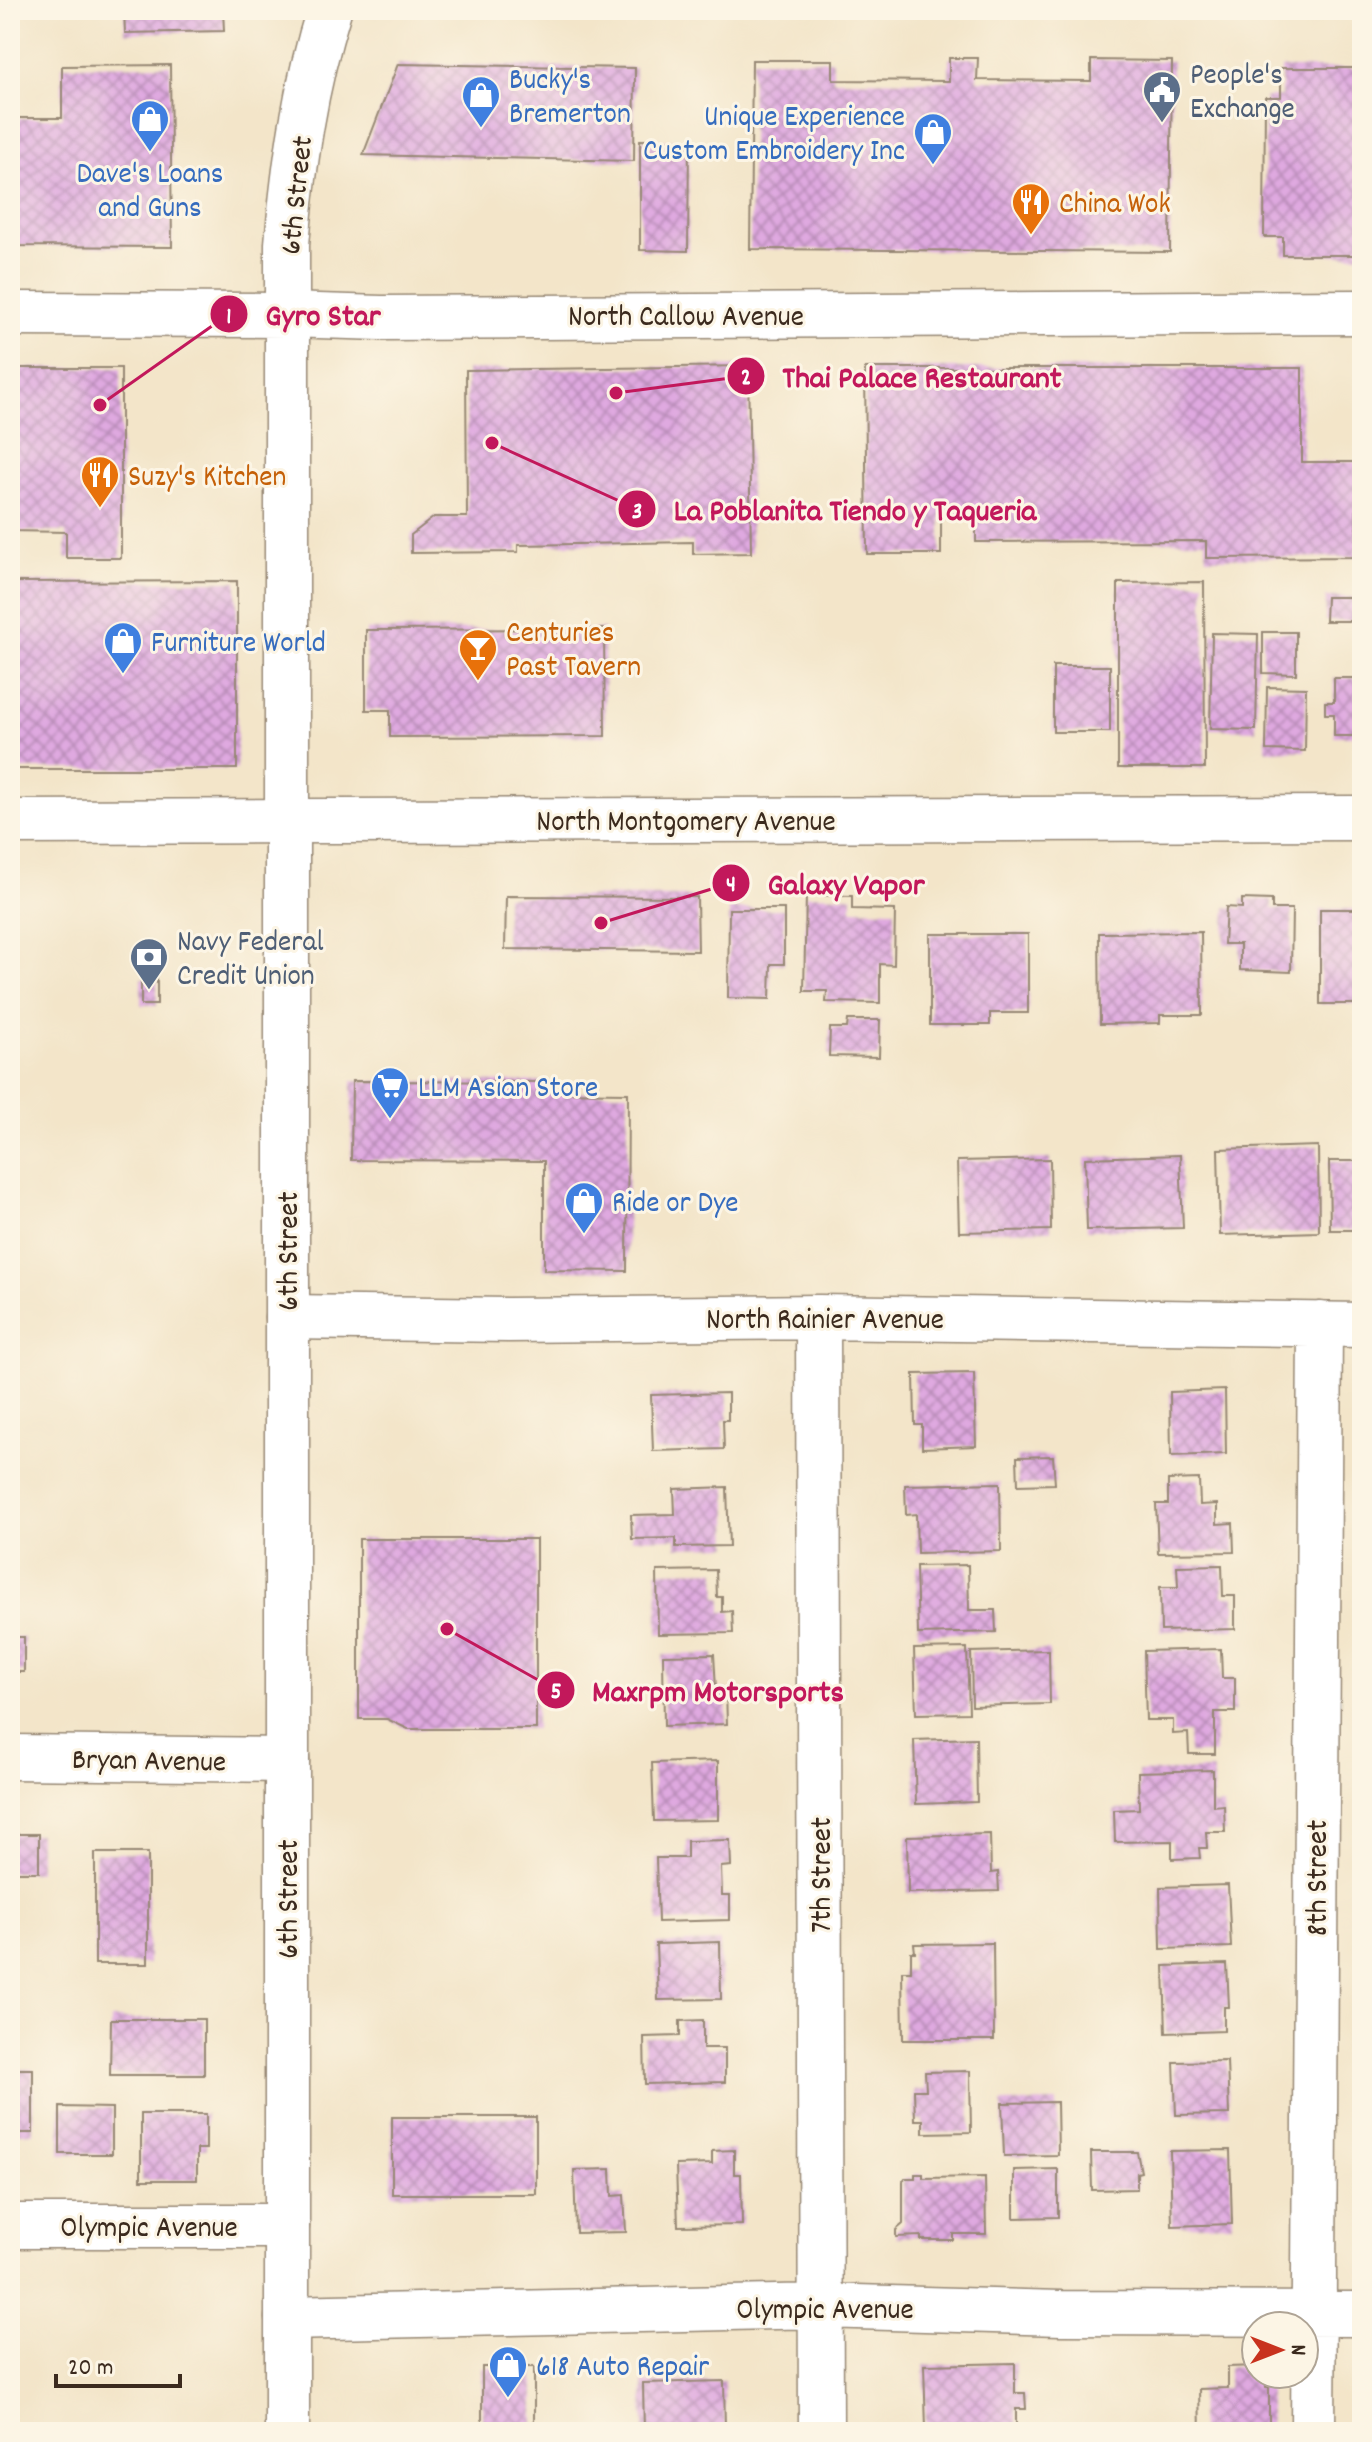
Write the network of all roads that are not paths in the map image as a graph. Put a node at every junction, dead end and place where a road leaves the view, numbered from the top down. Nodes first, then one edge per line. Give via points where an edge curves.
1 (329, 10) edge
2 (1362, 312) edge
3 (10, 314) edge
4 (287, 315) junction
5 (1362, 818) edge
6 (287, 821) junction
7 (10, 822) edge
8 (287, 1317) junction
9 (818, 1317) junction
10 (1341, 1324) edge
11 (10, 1757) edge
12 (287, 1760) junction
13 (10, 2226) edge
14 (287, 2226) junction
15 (822, 2306) junction
16 (1314, 2310) edge
17 (1240, 2314) edge
18 (1320, 2314) edge
19 (1362, 2314) edge
20 (287, 2318) junction
21 (1313, 2390) edge
22 (287, 2432) edge
23 (821, 2432) edge
24 (1313, 2432) edge

1 - 4 street, 6th Street via 311,72 291,199
2 - 4 street, North Callow Avenue
3 - 4 street, North Callow Avenue
4 - 6 street, 6th Street
5 - 6 street, North Montgomery Avenue
6 - 7 street, North Montgomery Avenue
6 - 8 street, 6th Street
8 - 9 street, North Rainier Avenue
8 - 12 street, 6th Street
9 - 10 street, North Rainier Avenue
9 - 15 street, 7th Street
10 - 16 street, 8th Street
11 - 12 street, Bryan Avenue
12 - 14 street, 6th Street
13 - 14 street, Olympic Avenue
14 - 20 street, 6th Street
15 - 17 street, Olympic Avenue
15 - 20 street, Olympic Avenue
15 - 23 street, 7th Street
18 - 19 street, Olympic Avenue
20 - 22 street, 6th Street
21 - 24 street, 8th Street

